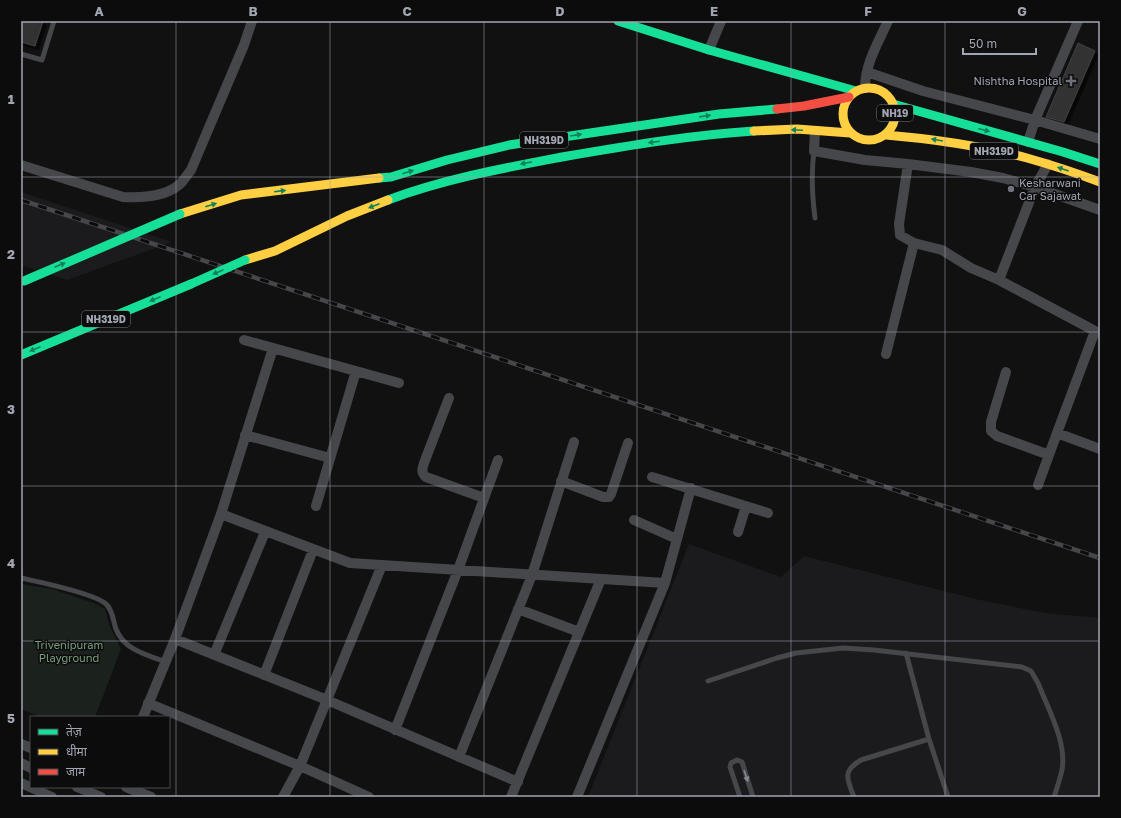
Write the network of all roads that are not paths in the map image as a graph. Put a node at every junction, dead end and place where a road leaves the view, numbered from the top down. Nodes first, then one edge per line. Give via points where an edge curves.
1 (54, 21) edge
2 (252, 21) edge
3 (618, 21) edge
4 (721, 21) edge
5 (888, 21) edge
6 (1078, 21) edge
7 (709, 50) junction
8 (21, 54) edge
9 (866, 72) junction
10 (861, 90) junction
11 (849, 97) junction
12 (893, 104) junction
13 (1035, 120) junction
14 (815, 131) junction
15 (850, 133) junction
16 (886, 134) junction
17 (1100, 139) edge
18 (1028, 142) junction
19 (814, 151) junction
20 (908, 164) junction
21 (1048, 164) junction
22 (1100, 164) edge
23 (21, 165) edge
24 (1100, 182) edge
25 (1035, 187) junction
26 (1100, 210) edge
27 (815, 218) dead end
28 (914, 243) junction
29 (999, 280) junction
30 (23, 282) edge
31 (244, 340) dead end
32 (273, 348) junction
33 (886, 354) dead end
34 (21, 355) edge
35 (356, 371) junction
36 (1006, 372) dead end
37 (399, 383) dead end
38 (449, 398) dead end
39 (1057, 433) junction
40 (246, 435) junction
41 (574, 442) dead end
42 (628, 443) dead end
43 (1100, 449) edge
44 (1049, 455) junction
45 (330, 458) junction
46 (498, 460) dead end
47 (652, 477) dead end
48 (561, 481) junction
49 (1038, 485) dead end
50 (691, 488) junction
51 (484, 498) junction
52 (316, 506) dead end
53 (746, 506) junction
54 (768, 513) dead end
55 (221, 514) junction
56 (634, 520) dead end
57 (265, 532) junction
58 (738, 532) dead end
59 (677, 539) junction
60 (313, 550) junction
61 (382, 565) junction
62 (458, 570) junction
63 (532, 574) junction
64 (21, 578) edge
65 (601, 579) junction
66 (665, 583) junction
67 (518, 609) junction
68 (579, 632) junction
69 (175, 639) junction
70 (906, 653) junction
71 (214, 655) junction
72 (166, 662) junction
73 (264, 675) junction
74 (708, 681) dead end
75 (327, 700) junction
76 (148, 703) junction
77 (143, 716) edge
78 (396, 730) junction
79 (929, 739) junction
80 (458, 757) junction
81 (21, 763) edge
82 (300, 766) junction
83 (30, 768) edge
84 (518, 782) junction
85 (21, 783) edge
86 (79, 788) edge
87 (128, 788) edge
88 (30, 793) edge
89 (52, 797) edge
90 (101, 797) edge
91 (151, 797) edge
92 (283, 797) edge
93 (369, 797) edge
94 (511, 797) edge
95 (577, 797) edge
96 (740, 797) edge
97 (754, 797) edge
98 (854, 797) edge
99 (948, 797) edge
100 (1054, 797) edge

1 - 8 lane via 42,60
2 - 23 street via 191,170 170,191 137,198 123,197
3 - 7 main road
4 - 7 street
5 - 9 street
6 - 13 street
7 - 10 main road
9 - 10 street
9 - 13 street via 923,91
10 - 11 main road
10 - 12 main road, NH19 via 875,89 884,93
11 - 15 main road via 842,115
30 -> 11 main road, NH319D, bridge via 180,214 241,195 391,178 447,160 509,145 719,114 804,106
12 - 16 main road, NH19 via 895,118
12 -> 18 main road, NH319D
13 - 17 street
13 - 18 street
14 - 15 main road, NH319D
14 - 19 street
14 -> 34 main road, NH319D, bridge via 764,130 721,133 612,148 472,175 397,197 347,216 275,251 245,260
15 - 16 main road, NH19 via 868,141
21 -> 16 main road, NH319D via 969,146
18 - 22 main road, NH319D
19 - 20 street
19 - 27 lane via 812,170
20 - 25 street via 990,176
20 - 28 street via 899,230 900,235
24 -> 21 main road, NH319D
21 - 25 street
25 - 26 street
25 - 29 street
28 - 29 street via 942,250 971,268
28 - 33 street
29 - 39 street via 1095,331
31 - 32 street
32 - 35 street
32 - 40 street
35 - 37 street
35 - 45 street
36 - 44 street via 991,422 991,431 997,436
38 - 51 street via 422,472 426,477
39 - 43 street
39 - 44 street
40 - 45 street
40 - 55 street
41 - 48 street
42 - 48 street via 608,497
44 - 49 street
45 - 52 street
46 - 51 street
47 - 50 street
48 - 63 street
50 - 53 street
50 - 59 street
51 - 62 street
53 - 54 street
53 - 58 street
55 - 57 street
55 - 69 street
56 - 59 street
57 - 60 street
57 - 71 street
59 - 66 street
60 - 61 street via 350,563
60 - 73 street
61 - 62 street
61 - 75 street
62 - 63 street
62 - 78 street
63 - 65 street
63 - 67 street
64 - 72 lane via 100,599 108,605 116,630 124,643
65 - 66 street
65 - 68 street
66 - 95 street
67 - 68 street
67 - 80 street
68 - 84 street
69 - 71 street
69 - 72 street
70 - 74 lane via 844,648 796,653
70 - 79 lane
70 - 100 lane via 1022,667 1031,671 1061,742 1062,770
71 - 73 street
72 - 76 street
73 - 75 street
75 - 78 street
75 - 82 street
76 - 77 street
76 - 82 street
78 - 80 street
79 - 98 lane via 853,764 848,775
79 - 99 lane
80 - 84 street
81 - 83 street
82 - 92 street
82 - 93 street
84 - 94 street
85 - 88 street
86 - 90 street
87 - 91 street
88 - 89 street
96 -> 97 lane via 730,767 731,763 737,760 742,762

